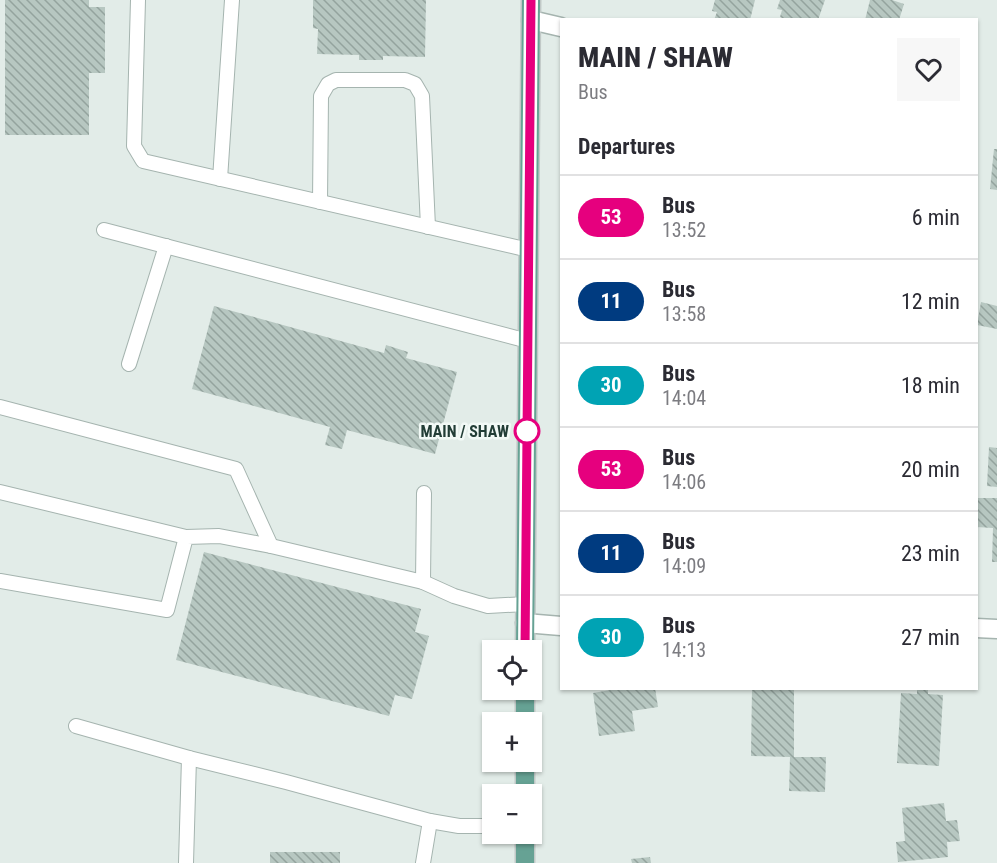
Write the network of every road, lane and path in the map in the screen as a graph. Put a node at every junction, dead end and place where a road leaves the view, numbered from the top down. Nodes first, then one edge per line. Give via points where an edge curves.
1 (138, 0) edge
2 (232, 0) edge
3 (531, 0) edge
4 (531, 20) junction
5 (560, 27) edge
6 (220, 179) junction
7 (320, 202) junction
8 (428, 227) junction
9 (104, 230) dead end
10 (166, 246) junction
11 (529, 250) junction
12 (528, 341) junction
13 (129, 364) dead end
14 (0, 407) edge
15 (0, 492) edge
16 (424, 493) dead end
17 (186, 537) junction
18 (271, 546) junction
19 (0, 581) edge
20 (423, 582) junction
21 (526, 604) junction
22 (525, 623) junction
23 (560, 626) edge
24 (978, 628) edge
25 (997, 629) edge
26 (525, 640) edge
27 (75, 726) dead end
28 (189, 758) junction
29 (430, 821) junction
30 (482, 826) edge
31 (525, 844) edge
32 (186, 863) edge
33 (423, 863) edge
34 (525, 863) edge

1 - 6 lane via 134,146 143,161
2 - 6 lane
3 - 4 main road
4 - 5 street
4 - 11 main road
6 - 7 lane
7 - 8 lane
7 - 8 lane via 321,96 328,84 336,80 405,80 415,84 422,96
8 - 11 lane
9 - 10 lane
10 - 12 lane
10 - 13 lane
11 - 12 main road
12 - 21 main road
14 - 18 lane via 236,469
15 - 17 lane
16 - 20 lane
17 - 18 lane via 219,536
17 - 19 lane via 166,610
18 - 20 lane
20 - 21 lane via 488,606
21 - 22 main road
22 - 23 street
22 - 26 main road
24 - 25 street
27 - 28 lane
28 - 29 lane
28 - 32 lane
29 - 30 lane
29 - 33 lane
31 - 34 main road

